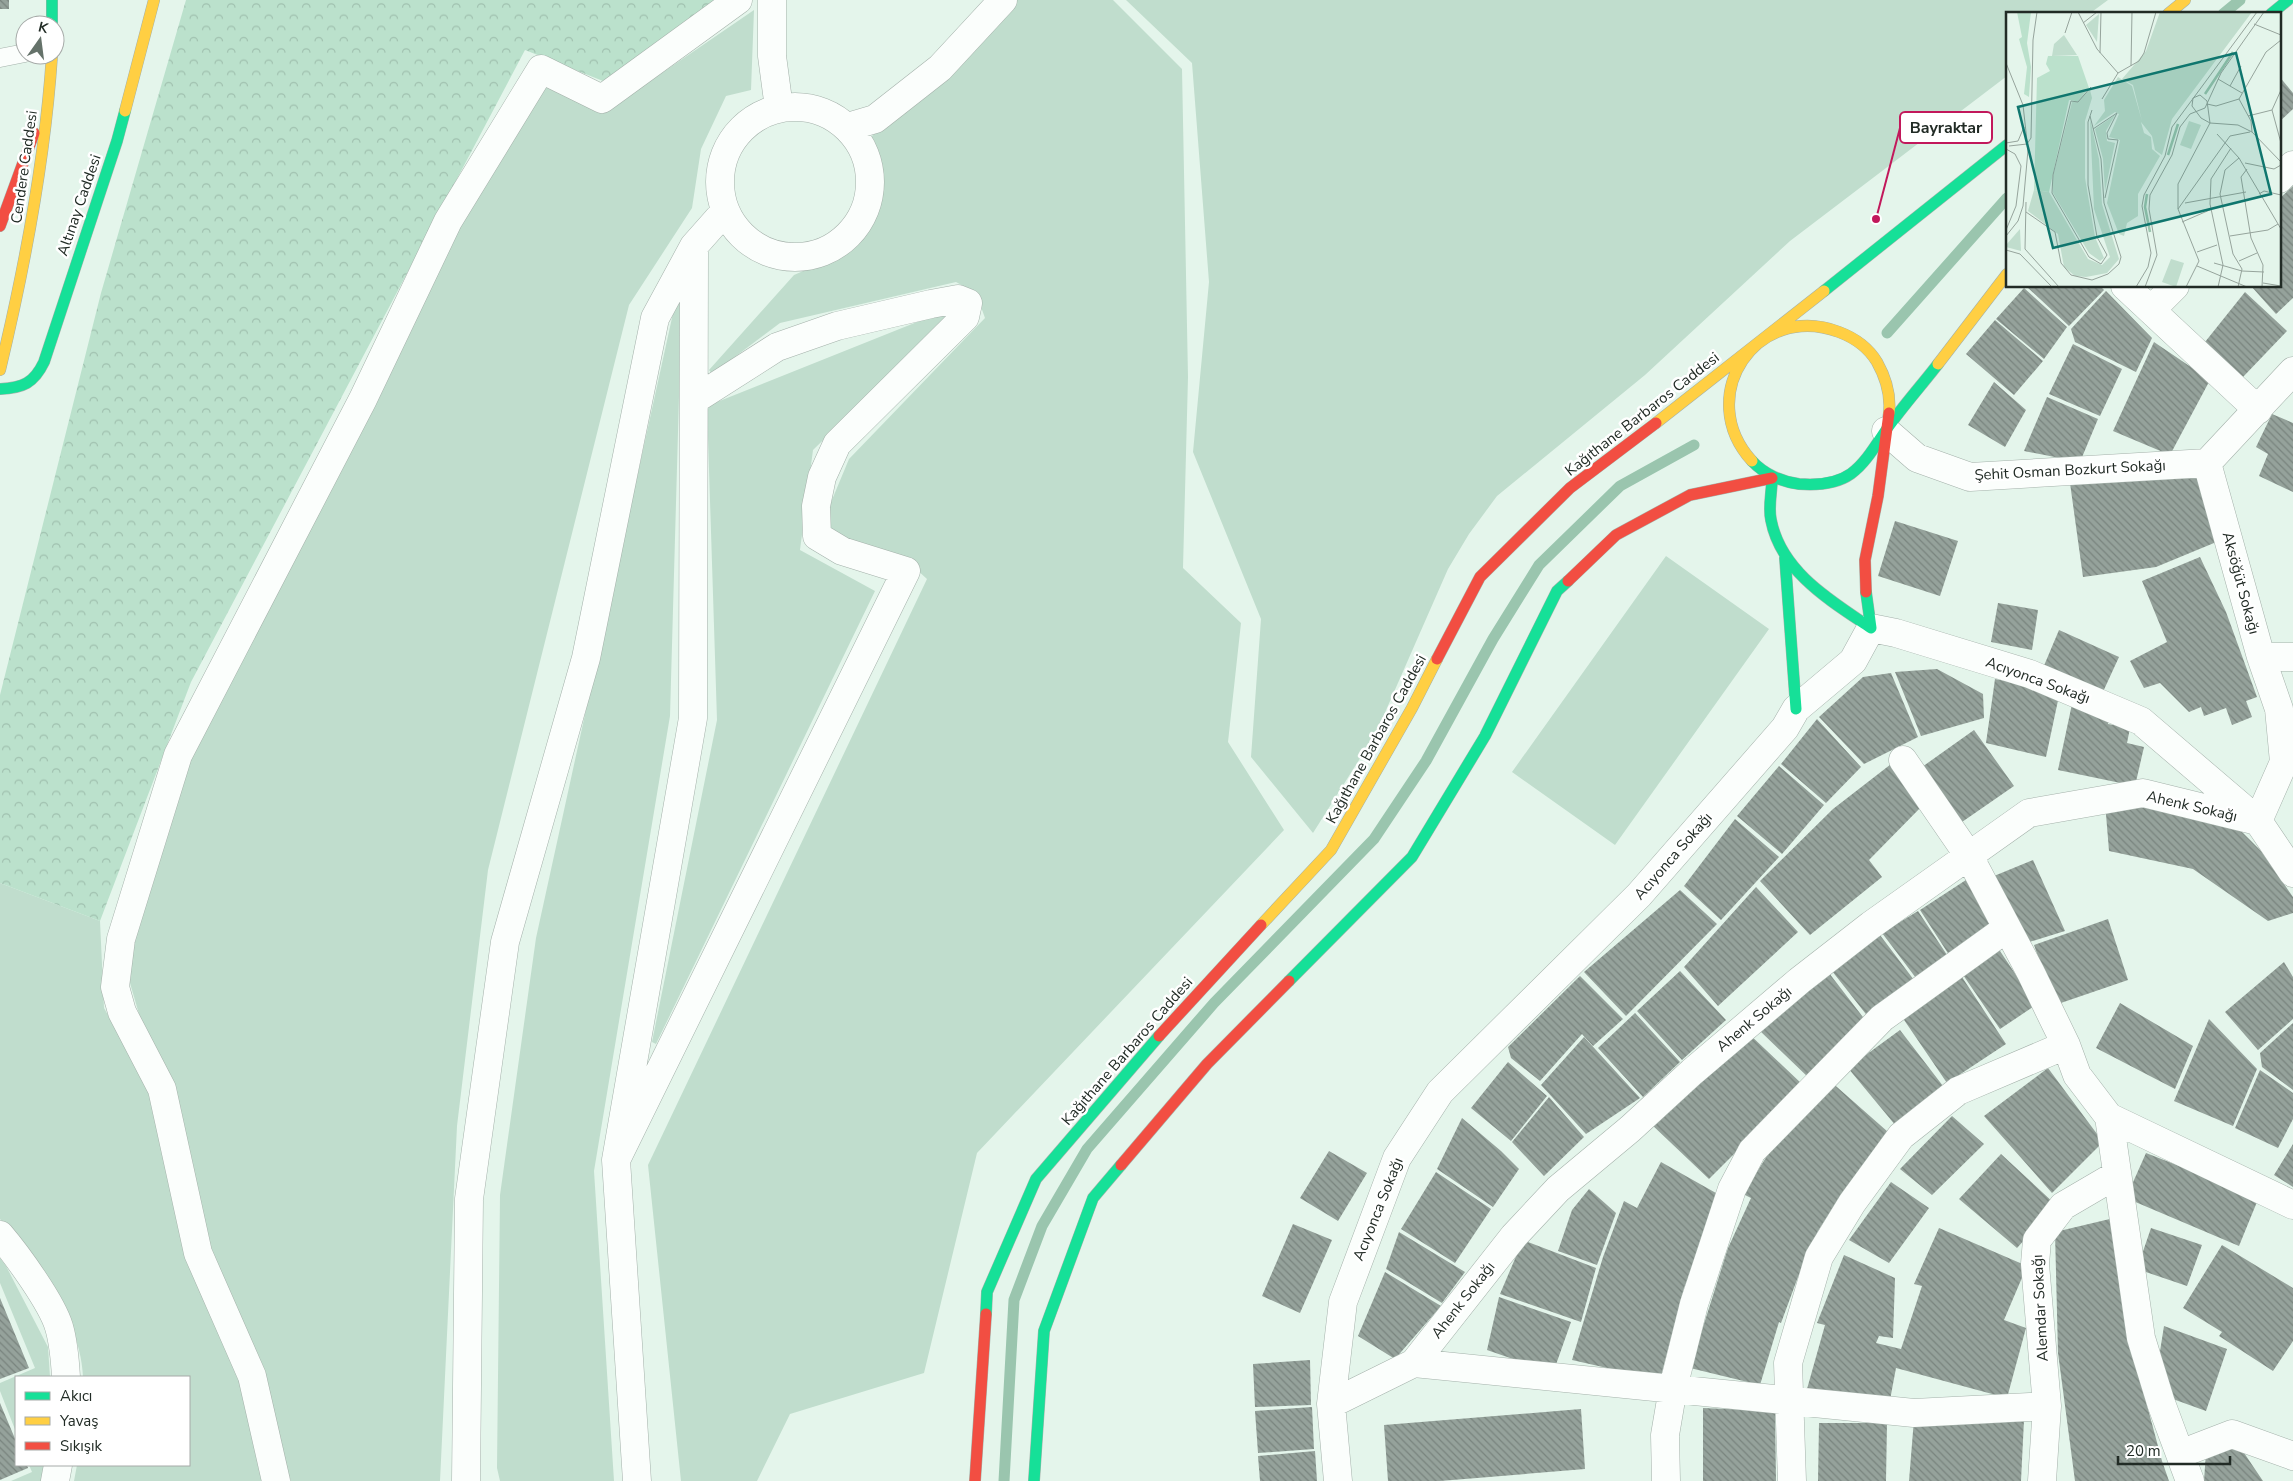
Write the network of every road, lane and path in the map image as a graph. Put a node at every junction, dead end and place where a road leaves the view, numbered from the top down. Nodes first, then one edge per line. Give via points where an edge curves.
1 (52, 0) edge
2 (154, 0) edge
3 (738, 0) edge
4 (772, 0) edge
5 (1003, 0) edge
6 (2185, 0) edge
7 (2288, 0) edge
8 (2170, 12) edge
9 (2274, 12) edge
10 (52, 15) edge
11 (15, 55) edge
12 (0, 58) edge
13 (51, 65) edge
14 (50, 88) junction
15 (779, 108) junction
16 (848, 127) junction
17 (2006, 145) edge
18 (2293, 165) edge
19 (2280, 178) edge
20 (725, 211) junction
21 (0, 226) edge
22 (694, 246) junction
23 (2006, 275) edge
24 (2127, 288) edge
25 (2173, 288) edge
26 (2151, 310) junction
27 (1762, 340) junction
28 (0, 370) edge
29 (2293, 371) edge
30 (0, 389) edge
31 (694, 400) junction
32 (2258, 410) junction
33 (1886, 431) junction
34 (2207, 463) junction
35 (1772, 478) junction
36 (1785, 558) junction
37 (1871, 628) junction
38 (2261, 657) junction
39 (2293, 657) edge
40 (1796, 709) junction
41 (1903, 760) dead end
42 (2258, 821) junction
43 (1968, 856) junction
44 (2293, 873) edge
45 (2007, 928) junction
46 (2066, 1045) junction
47 (2109, 1117) junction
48 (616, 1160) junction
49 (2116, 1175) junction
50 (2293, 1205) edge
51 (0, 1235) edge
52 (1414, 1363) junction
53 (66, 1376) edge
54 (1673, 1388) junction
55 (1789, 1399) junction
56 (1331, 1404) junction
57 (2046, 1406) junction
58 (2180, 1454) junction
59 (2293, 1456) edge
60 (58, 1466) edge
61 (55, 1481) edge
62 (276, 1481) edge
63 (466, 1481) edge
64 (636, 1481) edge
65 (975, 1481) edge
66 (1034, 1481) edge
67 (1338, 1481) edge
68 (1666, 1481) edge
69 (1792, 1481) edge
70 (2042, 1481) edge
71 (2190, 1481) edge

1 - 10 main road
2 - 30 main road, Altınay Caddesi via 116,141 44,362 36,380 20,388
3 - 62 street via 602,99 541,69 448,221 363,399 178,755 149,846 121,938 115,987 122,1012 162,1088 198,1254 252,1376
4 - 15 street via 772,56
5 - 16 street via 940,68 875,119
6 - 8 main road
7 - 9 main road
11 - 12 lane
13 - 14 main road, Cendere Caddesi
14 - 21 main road
14 - 28 main road, Cendere Caddesi via 38,194
15 - 16 street via 804,106 828,113
15 - 20 street via 758,115 740,129 728,147 720,168 719,190
16 - 20 street via 863,147 870,170 870,194 862,217 848,237 828,250 804,257 780,256 757,247 738,232
17 - 27 main road, Kağıthane Barbaros Caddesi
18 - 19 street
20 - 22 street
22 - 31 street
22 - 63 street via 655,318 586,658 506,942 469,1198
23 - 33 main road
24 - 26 street
25 - 26 street
26 - 32 street
27 - 33 main road via 1784,328 1810,324 1834,329 1857,340 1875,359 1886,381 1890,406
27 - 35 main road via 1742,359 1730,384 1728,412 1735,438 1750,461
27 - 65 main road, Kağıthane Barbaros Caddesi via 1570,488 1480,577 1412,708 1331,850 1182,1009 1036,1179 987,1292
29 - 32 street
31 - 48 street via 694,718
31 - 48 street via 777,347 836,326 958,299 968,303 966,317 837,444 822,478 816,506 817,536 842,551 906,571
32 - 34 street
33 - 34 street, Şehit Osman Bozkurt Sokağı via 1917,458 1970,477
33 - 35 main road via 1872,455 1852,474 1827,484 1799,486
33 - 37 main road via 1878,503 1865,560
34 - 38 street, Aksöğüt Sokağı
35 - 36 main road via 1771,520
35 - 66 main road via 1690,495 1616,535 1557,591 1485,736 1412,857 1207,1064 1093,1198 1044,1331
36 - 37 main road via 1818,591
36 - 40 main road
37 - 40 street, Acıyonca Sokağı via 1853,661
37 - 42 street, Acıyonca Sokağı via 2030,674 2142,721
38 - 39 street
38 - 42 street, Aksöğüt Sokağı via 2279,709 2284,762
40 - 56 street, Acıyonca Sokağı via 1785,728 1639,895 1440,1092 1397,1158 1342,1302
41 - 43 street
42 - 43 street, Ahenk Sokağı via 2144,793 2029,813
42 - 44 street, Acıyonca Sokağı
43 - 45 street
43 - 52 street, Ahenk Sokağı via 1799,981 1558,1189 1514,1236
45 - 46 street
45 - 54 street via 1882,1018 1752,1151 1732,1189 1697,1296
46 - 47 street via 2077,1075
46 - 55 street via 1958,1091 1901,1136 1852,1203 1819,1258 1788,1362
47 - 49 street
47 - 50 street
48 - 64 street
49 - 57 street, Alemdar Sokağı via 2063,1206 2037,1240 2035,1264
49 - 58 street via 2141,1338
51 - 53 street via 40,1292 58,1325 65,1352
52 - 54 street
52 - 56 street, Ahenk Sokağı
54 - 55 street
54 - 68 street via 1665,1436
55 - 57 street via 1914,1413
55 - 69 street
56 - 67 street, Acıyonca Sokağı
57 - 70 street, Alemdar Sokağı
58 - 59 street via 2232,1434
58 - 71 street
60 - 61 street

